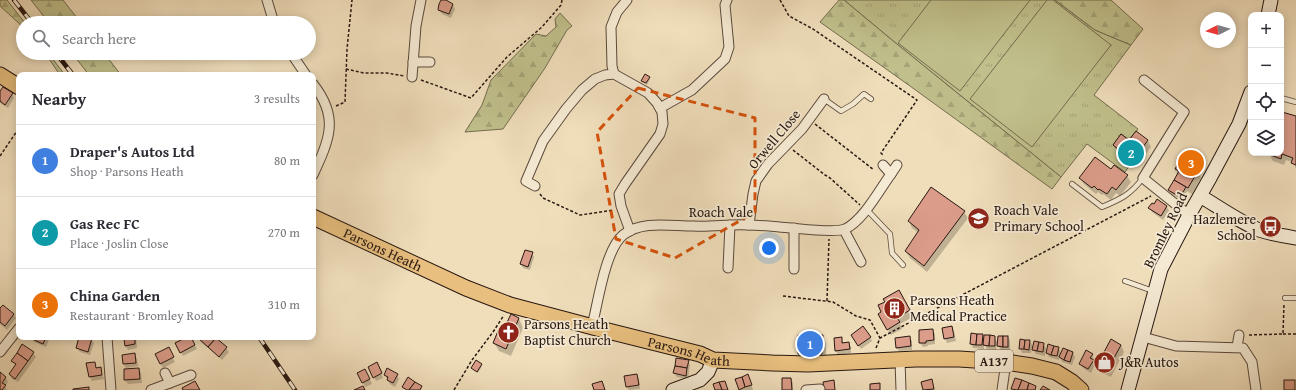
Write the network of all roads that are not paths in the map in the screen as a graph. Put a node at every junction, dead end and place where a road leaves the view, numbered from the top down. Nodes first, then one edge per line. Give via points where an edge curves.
1 (267, 0) edge
2 (421, 0) edge
3 (627, 0) edge
4 (727, 0) edge
5 (1271, 0) edge
6 (1269, 12) edge
7 (272, 16) edge
8 (295, 60) edge
9 (413, 62) junction
10 (430, 62) dead end
11 (304, 72) edge
12 (614, 74) junction
13 (0, 75) edge
14 (412, 77) road end
15 (1144, 80) dead end
16 (16, 85) edge
17 (316, 87) edge
18 (824, 99) joint
19 (871, 99) dead end
20 (1284, 99) edge
21 (1248, 100) edge
22 (1296, 102) edge
23 (660, 108) junction
24 (883, 165) road end
25 (897, 165) dead end
26 (316, 169) edge
27 (889, 176) junction
28 (1143, 178) junction
29 (1072, 184) dead end
30 (535, 186) road end
31 (1200, 196) junction
32 (865, 211) junction
33 (1189, 215) junction
34 (316, 218) edge
35 (730, 225) junction
36 (749, 225) junction
37 (794, 228) junction
38 (844, 230) junction
39 (630, 231) junction
40 (1296, 238) edge
41 (861, 262) dead end
42 (904, 265) dead end
43 (728, 268) dead end
44 (794, 269) dead end
45 (1125, 281) dead end
46 (1154, 292) junction
47 (1285, 298) road end
48 (1296, 298) edge
49 (592, 326) junction
50 (16, 332) edge
51 (1239, 335) road end
52 (1142, 337) junction
53 (107, 340) edge
54 (1237, 347) junction
55 (0, 352) edge
56 (713, 360) junction
57 (900, 360) junction
58 (1006, 362) junction
59 (165, 373) dead end
60 (191, 375) dead end
61 (170, 384) junction
62 (820, 389) dead end
63 (111, 390) edge
64 (151, 390) edge
65 (673, 390) edge
66 (806, 390) edge
67 (901, 390) edge
68 (1002, 390) edge
69 (1081, 390) edge
70 (1128, 390) edge
71 (1256, 390) edge

1 - 7 street
2 - 9 street
3 - 12 street via 617,12 611,27
4 - 23 street via 725,5 729,47 725,59 692,90
5 - 6 street
8 - 11 street
9 - 10 street
9 - 14 street
12 - 23 street via 648,93
12 - 30 street via 595,79 566,109 544,141 526,181
13 - 16 main road
15 - 28 street via 1184,112
17 - 26 street via 322,94 330,123 329,134
18 - 19 lane via 841,111 864,94
18 - 36 street, Orwell Close via 802,129 768,164 756,181
20 - 22 lane
21 - 31 street, Bromley Road via 1239,124
23 - 39 street via 663,124 660,134 619,194
24 - 27 street
25 - 27 street
27 - 32 street
28 - 29 lane via 1123,198 1102,207
28 - 33 street
31 - 33 street, Bromley Road
31 - 40 street via 1260,230
32 - 38 street via 859,220
32 - 42 lane via 890,234 892,253
33 - 46 street, Bromley Road via 1161,269
34 - 49 main road, Parsons Heath / A137 via 466,288 510,305
35 - 36 street, Roach Vale
35 - 39 street, Roach Vale via 637,227
35 - 43 street
36 - 37 street, Roach Vale
37 - 38 street, Roach Vale
37 - 44 street
38 - 41 street
39 - 49 street via 622,236 611,252
45 - 46 lane
46 - 52 street, Bromley Road
47 - 48 lane
49 - 56 main road, Parsons Heath / A137 via 700,354
50 - 55 street
51 - 54 street
52 - 54 street via 1176,346
52 - 70 street, Bromley Road
53 - 63 street
54 - 71 street via 1243,348 1252,362
56 - 57 main road, Parsons Heath / A137 via 795,364
56 - 65 street via 708,372 700,380
57 - 58 main road, Parsons Heath / A137 via 959,359
57 - 67 street
58 - 68 street
58 - 69 main road, Parsons Heath / A137 via 1056,372
59 - 61 street
60 - 61 street
61 - 64 street
62 - 66 street

